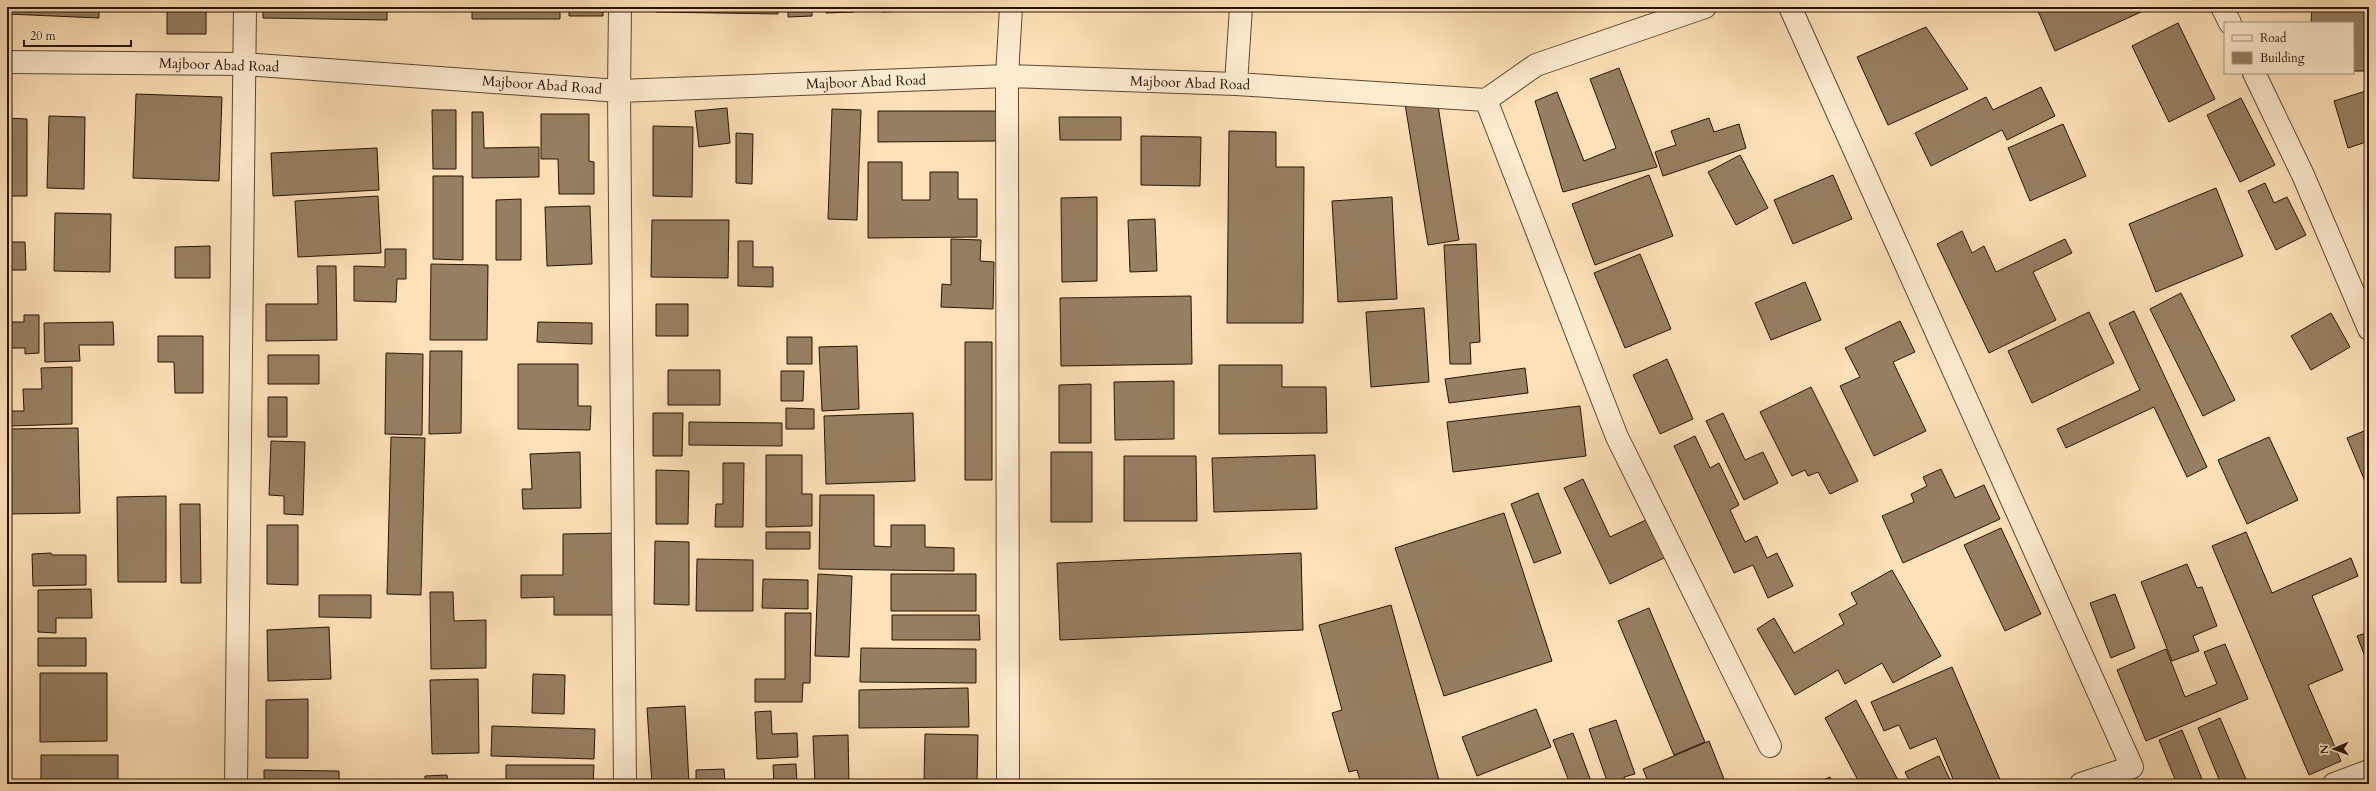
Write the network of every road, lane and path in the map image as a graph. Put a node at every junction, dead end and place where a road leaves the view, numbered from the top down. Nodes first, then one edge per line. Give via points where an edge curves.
1 (245, 7) edge
2 (620, 7) edge
3 (1011, 7) edge
4 (1241, 7) edge
5 (1705, 7) edge
6 (1790, 7) edge
7 (2222, 7) edge
8 (2230, 22) edge
9 (7, 62) edge
10 (244, 64) junction
11 (2254, 74) edge
12 (1008, 76) junction
13 (1236, 84) junction
14 (619, 90) junction
15 (1486, 100) junction
16 (2369, 329) edge
17 (1770, 746) dead end
18 (2136, 775) edge
19 (2368, 776) edge
20 (236, 784) edge
21 (625, 784) edge
22 (1008, 784) edge
23 (2081, 784) edge
24 (2334, 784) edge

1 - 10 street
2 - 14 street
3 - 12 street
4 - 13 street
5 - 15 street via 1536,65
6 - 18 street
7 - 8 street
9 - 10 street, Majboor Abad Road
10 - 14 street, Majboor Abad Road
10 - 20 street
11 - 16 street via 2303,175
12 - 13 street, Majboor Abad Road
12 - 14 street, Majboor Abad Road
12 - 22 street
13 - 15 street, Majboor Abad Road
14 - 21 street
15 - 17 street via 1617,437
18 - 23 street
19 - 24 street

